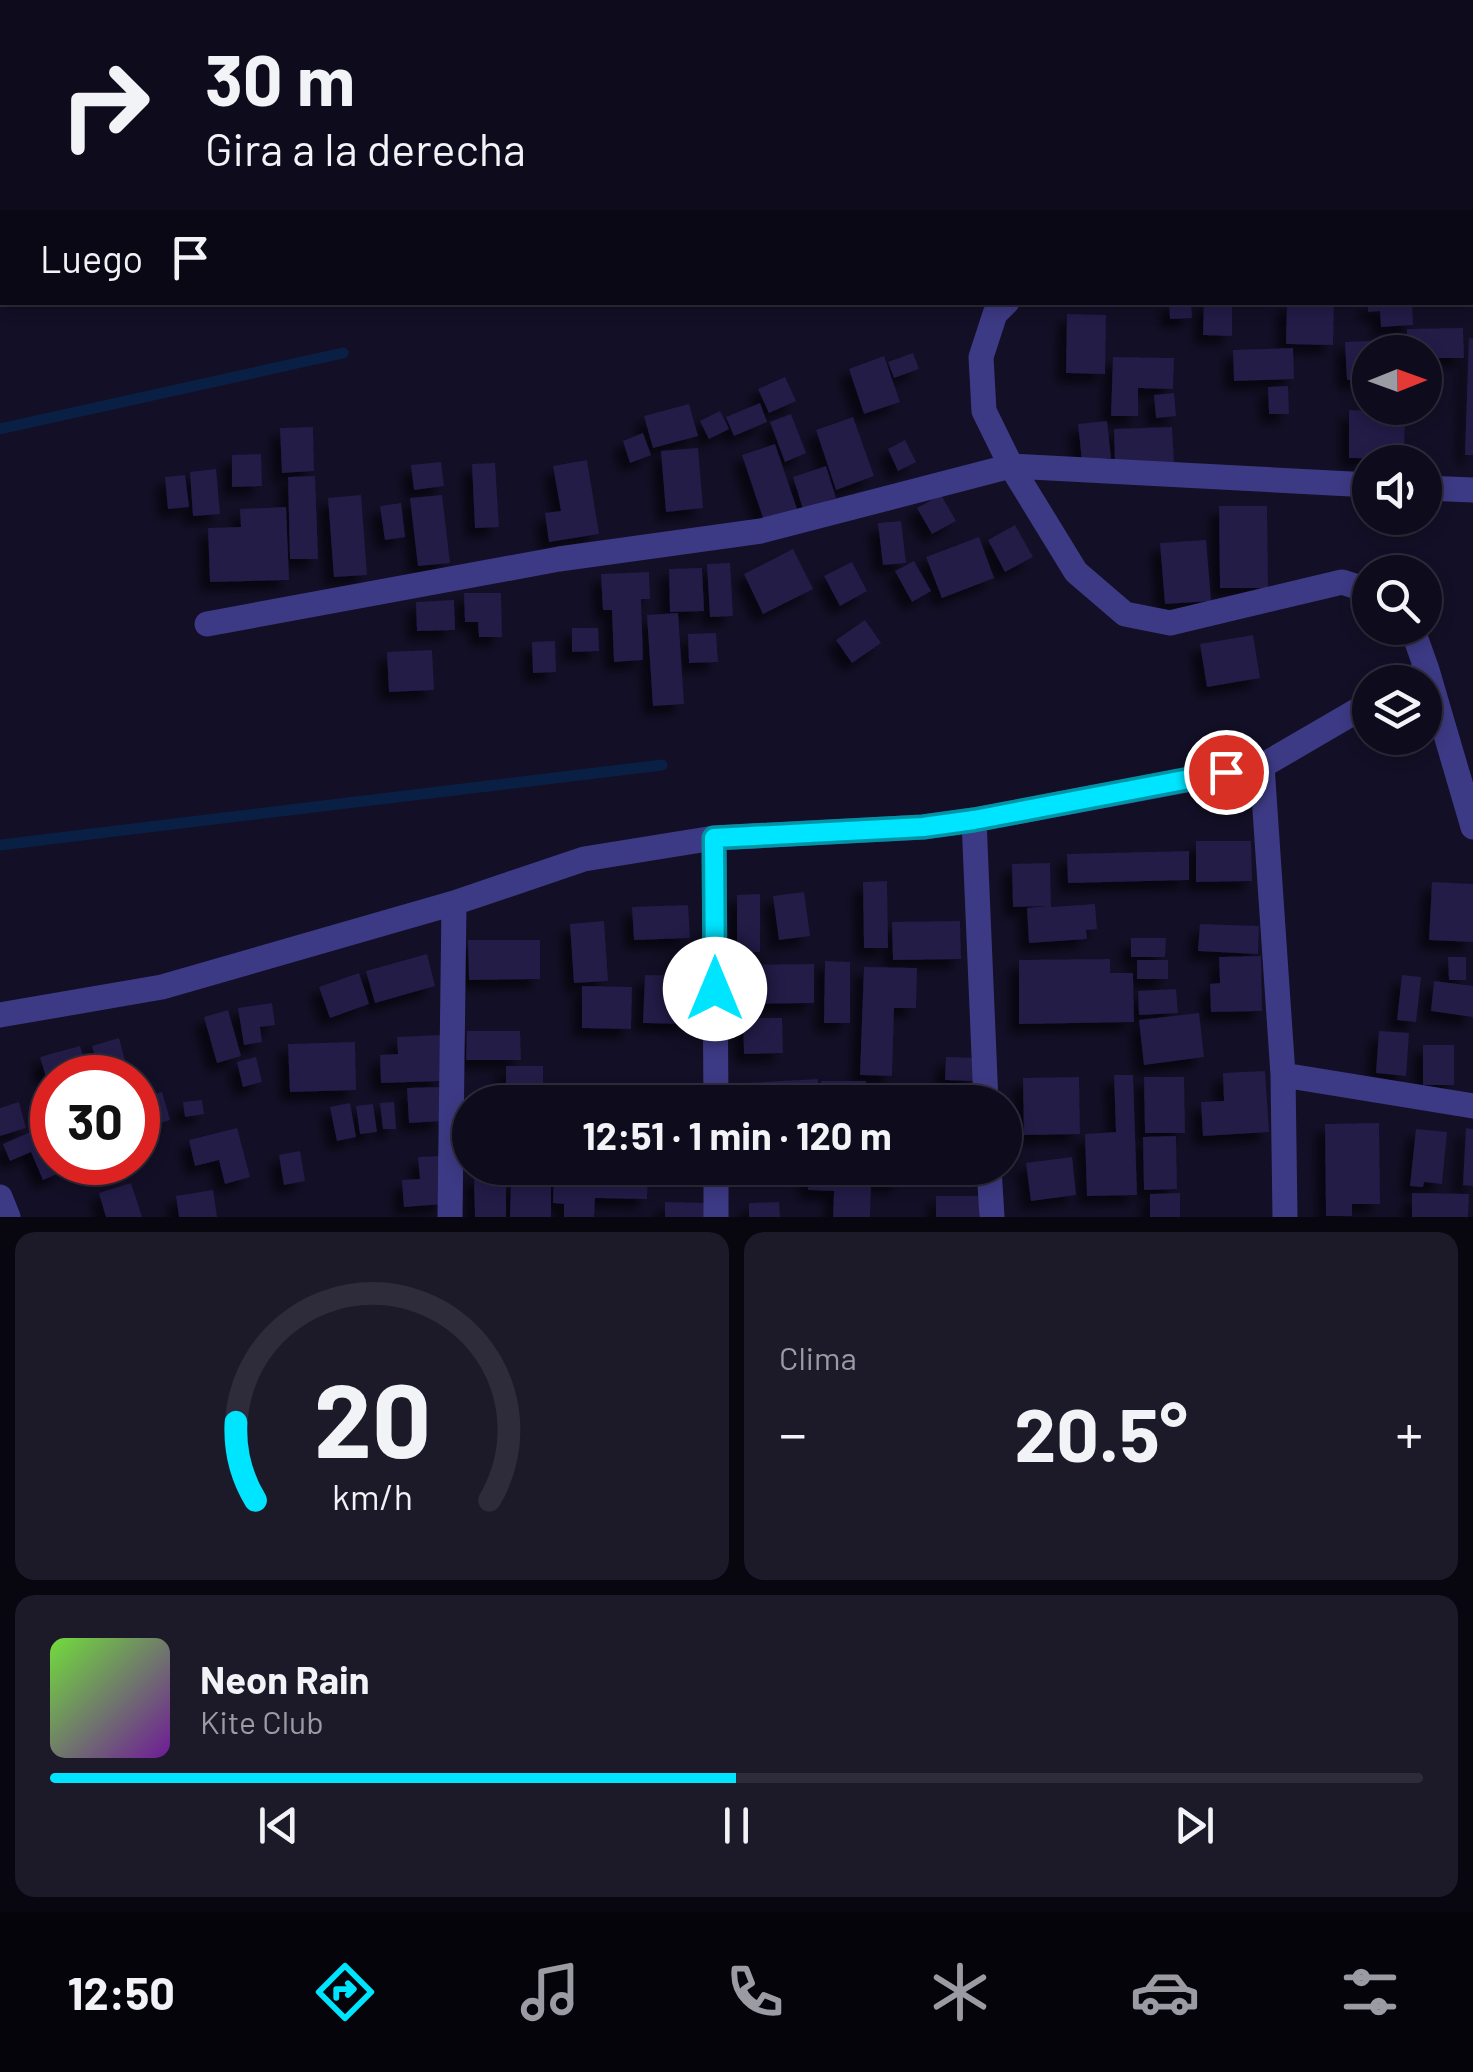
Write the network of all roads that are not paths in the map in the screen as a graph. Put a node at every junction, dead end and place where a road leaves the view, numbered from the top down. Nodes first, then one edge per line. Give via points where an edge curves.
1 (1004, 305) edge
2 (1011, 466) junction
3 (1352, 484) edge
4 (1442, 489) edge
5 (1473, 490) edge
6 (1352, 585) edge
7 (206, 624) dead end
8 (1352, 714) edge
9 (1442, 745) edge
10 (1262, 766) junction
11 (974, 820) junction
12 (1473, 827) edge
13 (714, 838) junction
14 (454, 903) junction
15 (0, 1015) edge
16 (1283, 1075) junction
17 (716, 1085) edge
18 (985, 1085) edge
19 (1473, 1106) edge
20 (716, 1185) edge
21 (990, 1185) edge
22 (0, 1198) edge
23 (8, 1217) edge
24 (450, 1217) edge
25 (716, 1217) edge
26 (992, 1217) edge
27 (1284, 1217) edge

1 - 2 street via 980,357 984,411
2 - 3 street
2 - 6 street via 1076,572 1125,614 1170,623 1342,582
2 - 7 street via 761,531 559,558
4 - 5 street
8 - 10 street
9 - 12 street
10 - 11 street
10 - 16 street
11 - 13 street
11 - 18 street
13 - 14 street via 584,860
13 - 17 street
14 - 15 street via 162,987
14 - 24 street
16 - 19 street
16 - 27 street
20 - 25 street
21 - 26 street
22 - 23 street

